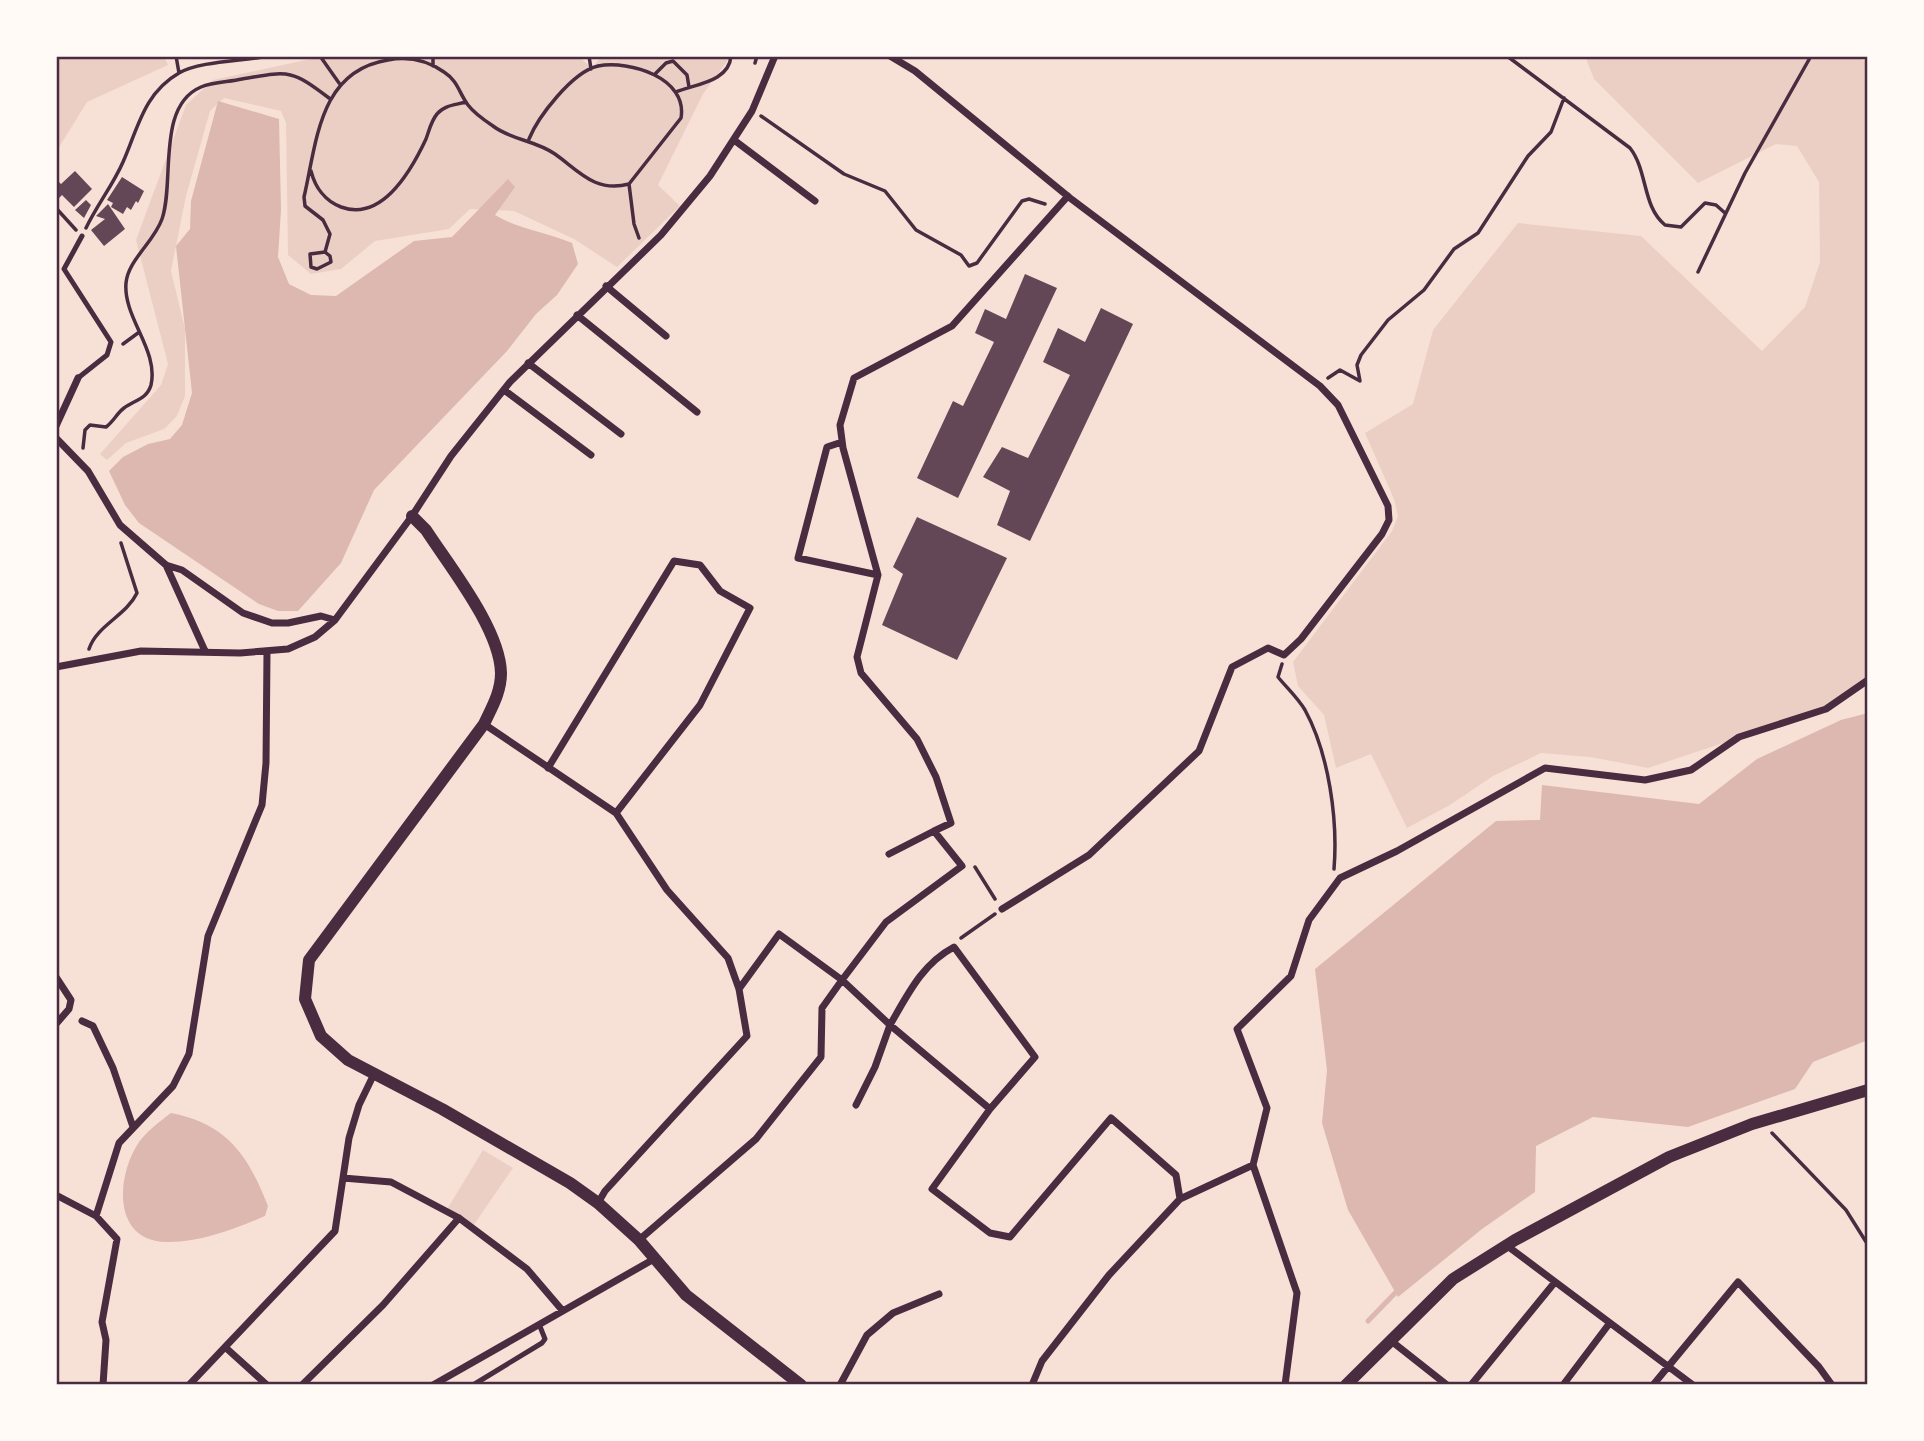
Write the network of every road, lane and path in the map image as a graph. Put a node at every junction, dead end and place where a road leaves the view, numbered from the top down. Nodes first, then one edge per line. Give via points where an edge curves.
1 (176, 56) edge
2 (268, 56) edge
3 (320, 56) edge
4 (433, 56) edge
5 (589, 56) edge
6 (731, 56) edge
7 (757, 56) edge
8 (775, 56) edge
9 (890, 56) edge
10 (1507, 56) edge
11 (1811, 56) edge
12 (755, 62) dead end
13 (433, 66) junction
14 (591, 69) junction
15 (179, 73) junction
16 (655, 74) junction
17 (339, 83) junction
18 (689, 87) junction
19 (676, 92) junction
20 (329, 98) junction
21 (1564, 98) junction
22 (466, 102) junction
23 (752, 111) junction
24 (529, 139) junction
25 (733, 140) junction
26 (310, 169) junction
27 (629, 184) junction
28 (1068, 196) junction
29 (816, 201) dead end
30 (56, 208) edge
31 (1056, 209) junction
32 (1725, 213) junction
33 (82, 236) junction
34 (639, 238) dead end
35 (325, 252) junction
36 (1698, 272) dead end
37 (606, 286) junction
38 (577, 315) junction
39 (138, 333) junction
40 (666, 336) dead end
41 (109, 348) junction
42 (528, 363) junction
43 (78, 378) joint
44 (1320, 386) junction
45 (504, 390) junction
46 (697, 412) dead end
47 (56, 426) edge
48 (621, 434) dead end
49 (56, 438) edge
50 (842, 442) junction
51 (591, 455) dead end
52 (75, 457) junction
53 (412, 516) junction
54 (125, 530) junction
55 (166, 565) junction
56 (878, 575) junction
57 (335, 620) junction
58 (205, 651) junction
59 (267, 652) junction
60 (1284, 655) junction
61 (85, 661) junction
62 (56, 667) edge
63 (1868, 680) edge
64 (484, 724) junction
65 (548, 768) junction
66 (616, 813) junction
67 (934, 831) junction
68 (888, 854) dead end
69 (975, 867) dead end
70 (1333, 884) junction
71 (1002, 909) junction
72 (963, 936) dead end
73 (56, 976) edge
74 (842, 980) junction
75 (739, 989) junction
76 (82, 1021) dead end
77 (56, 1024) edge
78 (890, 1025) junction
79 (374, 1074) junction
80 (1868, 1090) edge
81 (856, 1105) dead end
82 (990, 1108) junction
83 (1762, 1121) junction
84 (134, 1126) junction
85 (1253, 1165) junction
86 (342, 1178) junction
87 (56, 1195) edge
88 (1180, 1199) junction
89 (598, 1203) junction
90 (96, 1216) junction
91 (459, 1218) junction
92 (639, 1240) junction
93 (1506, 1245) junction
94 (1868, 1245) edge
95 (653, 1259) junction
96 (1555, 1282) junction
97 (939, 1294) dead end
98 (562, 1310) junction
99 (539, 1324) junction
100 (1609, 1324) junction
101 (1390, 1339) junction
102 (225, 1347) junction
103 (1667, 1365) junction
104 (103, 1385) edge
105 (189, 1385) edge
106 (267, 1385) edge
107 (302, 1385) edge
108 (433, 1385) edge
109 (472, 1385) edge
110 (801, 1385) edge
111 (840, 1385) edge
112 (1032, 1385) edge
113 (1285, 1385) edge
114 (1346, 1385) edge
115 (1447, 1385) edge
116 (1471, 1385) edge
117 (1563, 1385) edge
118 (1653, 1385) edge
119 (1693, 1385) edge
120 (1832, 1385) edge

1 - 15 path
2 - 15 path
3 - 17 path
4 - 13 path
5 - 14 path
6 - 18 path via 723,73
7 - 12 path
8 - 23 street
9 - 28 street via 915,71
10 - 21 path
11 - 32 path
13 - 17 path via 399,58 384,60
13 - 22 path via 454,79
14 - 16 path via 632,68
14 - 24 path via 552,101
15 - 33 path via 143,108 122,164
16 - 18 path via 673,61 687,75
16 - 19 path
17 - 20 path
18 - 19 path
19 - 27 path via 683,106 681,118
20 - 26 path
20 - 39 path via 299,76 278,73 201,87 183,102 172,125 163,218 126,281
21 - 32 path via 1630,148 1640,163 1654,212 1665,225 1681,227 1705,204 1716,205
21 - 44 path via 1551,132 1528,156 1478,233 1454,249 1424,289 1388,320 1361,355 1357,365 1360,381 1340,370
22 - 24 path via 502,132
22 - 26 path via 437,114 420,151 393,191 371,208 352,210 333,203 320,191
23 - 25 street
23 - 31 path via 844,174 885,191 916,230 961,255 969,266 977,263 1022,201 1030,199
24 - 27 path via 587,181
25 - 29 street
25 - 37 street via 661,235
26 - 35 path via 305,206 328,227
27 - 34 path
28 - 31 street
28 - 44 street
30 - 33 path
31 - 50 street via 952,326 854,378 840,425
32 - 36 path
33 - 41 lane via 64,269 111,342
35 - 35 path via 331,262 311,267 310,254
37 - 38 street
37 - 40 street
38 - 42 street
38 - 46 street
39 - 41 path
39 - 52 path via 151,364 151,386 145,397 121,410 106,427 90,425 85,430 85,446
41 - 43 lane via 107,355
42 - 45 street
42 - 48 street
43 - 47 street
44 - 60 street via 1338,405 1388,506 1389,520 1328,605
45 - 51 street
45 - 53 street
49 - 52 street
50 - 56 street
50 - 56 street via 827,447 798,558
52 - 54 street
53 - 57 street
53 - 64 street via 426,530 496,645 501,673 498,698
54 - 55 street
54 - 61 path via 121,541 137,593 93,638
55 - 57 street via 181,570 243,613 272,623 321,616
55 - 58 street
56 - 67 street via 857,657 862,673 918,740 936,777 951,823
57 - 59 street via 315,637
58 - 59 street
58 - 61 street via 141,651
59 - 84 street via 262,805 208,936 189,1054 173,1086
60 - 70 path via 1278,677 1305,710 1328,773 1336,853
60 - 71 street via 1268,648 1232,667 1199,751 1089,855
61 - 62 street
63 - 70 street via 1826,709 1739,737 1691,770 1645,780 1545,768
64 - 65 street
64 - 79 street via 309,960 305,999 321,1036
65 - 66 street
65 - 66 street via 674,561 700,565 720,590 750,608 700,705
66 - 75 street via 667,890 728,958
67 - 68 street
67 - 74 street via 962,866 886,922
69 - 71 path
70 - 85 street via 1309,920 1291,976 1237,1029 1267,1108
71 - 72 path
73 - 77 street via 71,1000
74 - 75 street via 779,934
74 - 78 street
74 - 92 street via 822,1008 821,1057 756,1139
75 - 89 street via 747,1036
76 - 84 street via 93,1026
78 - 81 street
78 - 82 street
78 - 82 street via 917,978 937,956 954,947 1035,1057
79 - 86 street via 356,1116
79 - 89 street via 442,1109
80 - 83 street
82 - 88 street via 932,1189 990,1233 1010,1237 1111,1118 1175,1175
83 - 93 street via 1669,1157
83 - 94 path via 1846,1210
84 - 90 street via 119,1143
85 - 88 street
85 - 113 street via 1297,1293
86 - 91 street via 391,1182
86 - 102 street via 335,1231
87 - 90 street
88 - 112 street via 1109,1275 1042,1361
89 - 92 street
90 - 104 street via 117,1239 102,1322 106,1340
91 - 98 street via 527,1269
91 - 107 street via 383,1305
92 - 95 street
93 - 96 street
93 - 101 street via 1453,1279
95 - 98 street
95 - 110 street via 686,1295
96 - 100 street
96 - 116 street
97 - 111 street via 893,1313 867,1335
98 - 99 street
99 - 108 street
99 - 109 lane via 545,1339 542,1343
100 - 103 street
100 - 117 street
101 - 114 street
101 - 115 street
102 - 105 street
102 - 106 street
103 - 118 street
103 - 119 street
103 - 120 street via 1738,1282

